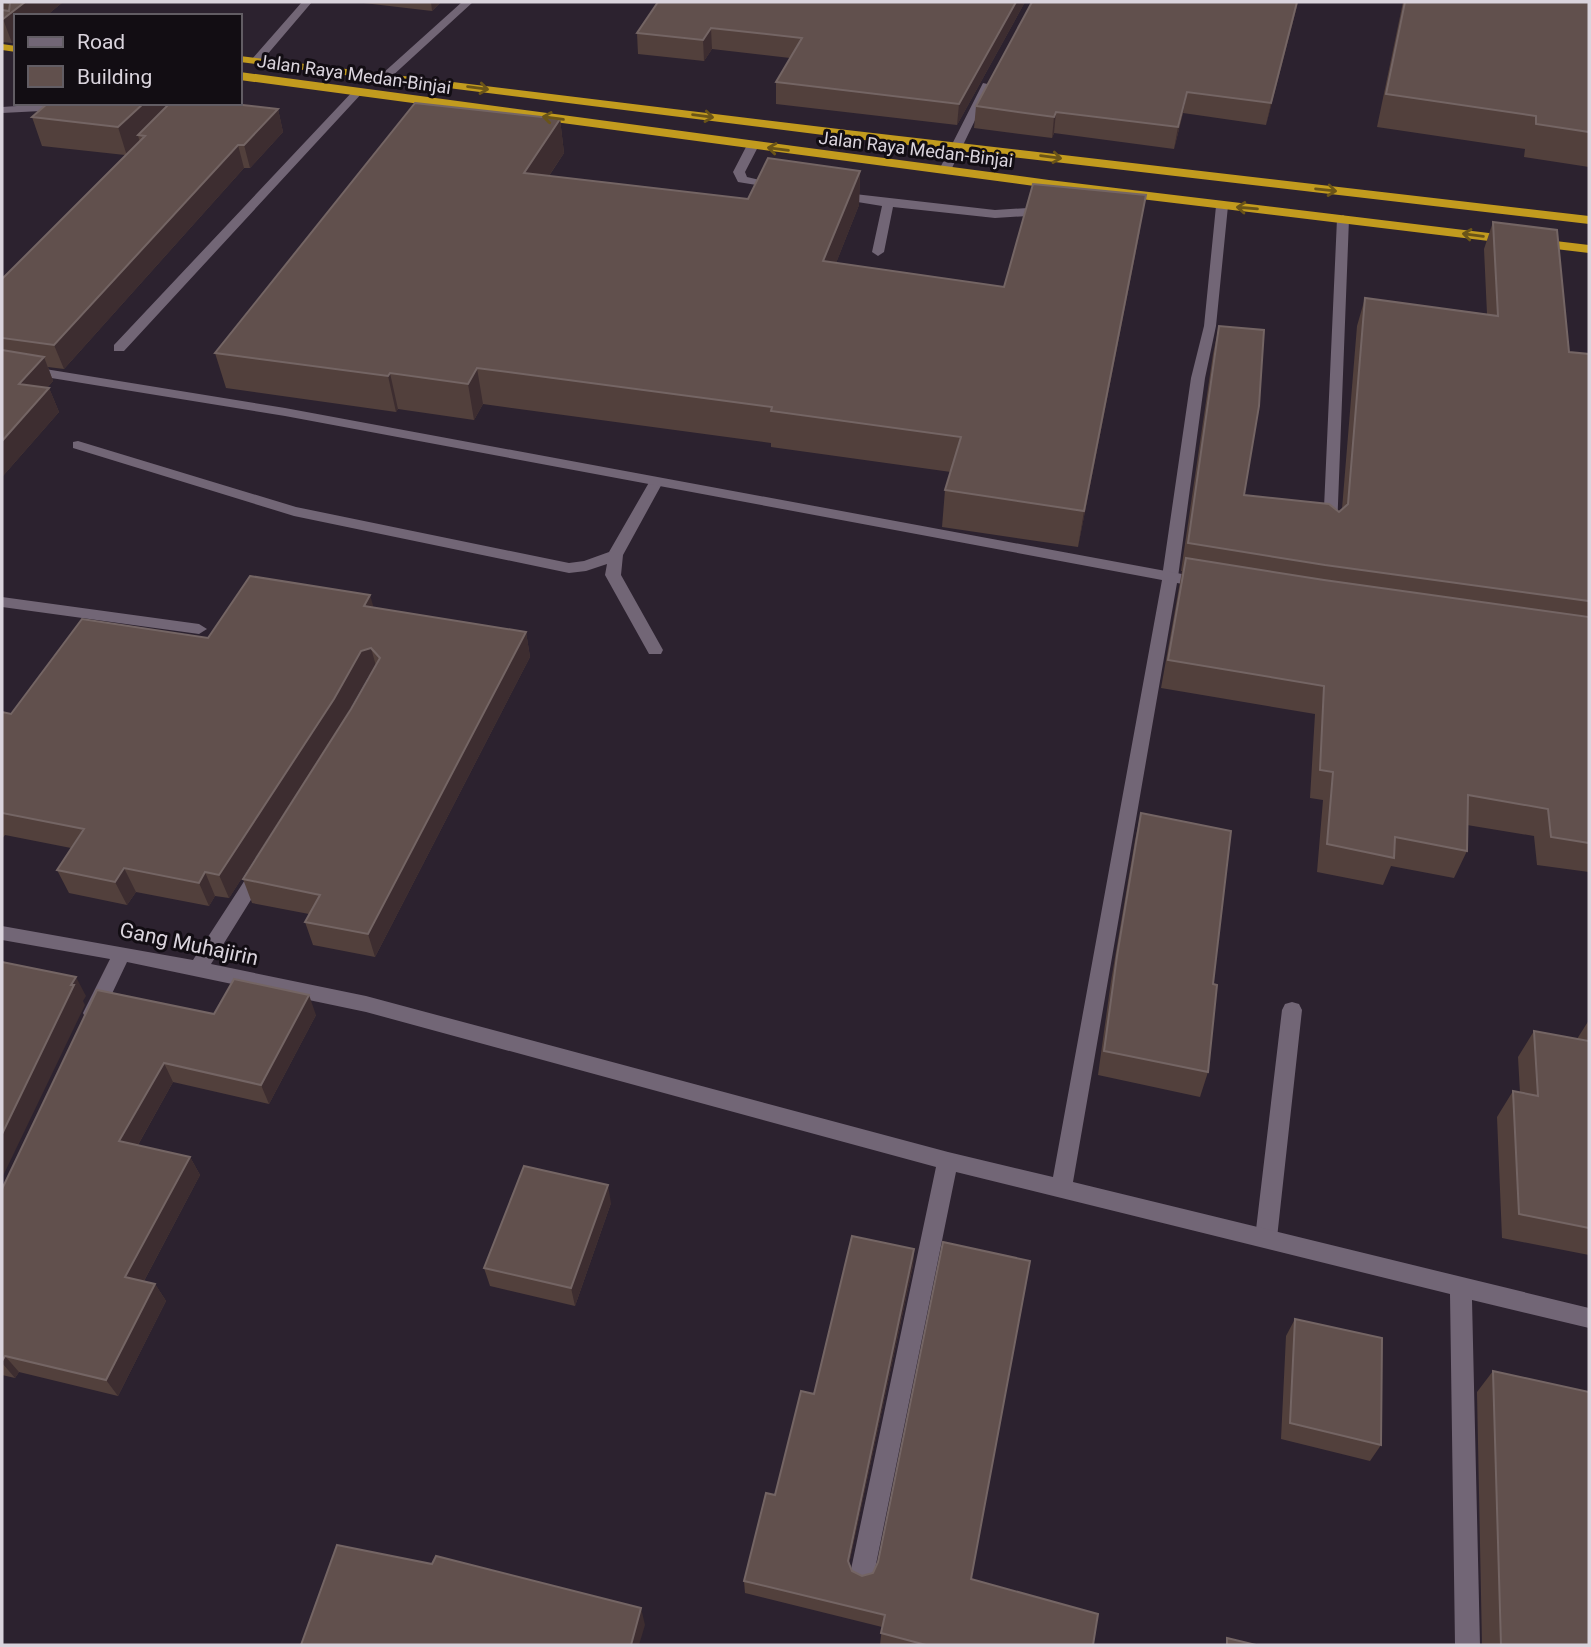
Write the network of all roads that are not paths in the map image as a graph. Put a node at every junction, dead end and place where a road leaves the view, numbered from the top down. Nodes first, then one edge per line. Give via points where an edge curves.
1 (307, 2) edge
2 (468, 2) edge
3 (242, 58) edge
4 (256, 61) junction
5 (996, 70) edge
6 (242, 76) edge
7 (386, 76) junction
8 (358, 92) junction
9 (50, 105) edge
10 (2, 110) edge
11 (753, 145) junction
12 (956, 146) junction
13 (946, 170) junction
14 (1276, 185) junction
15 (792, 190) edge
16 (819, 194) edge
17 (888, 204) junction
18 (1222, 206) junction
19 (1044, 211) edge
20 (1274, 211) junction
21 (1343, 219) junction
22 (1589, 220) edge
23 (1589, 249) edge
24 (878, 252) dead end
25 (119, 348) dead end
26 (2, 366) edge
27 (78, 445) dead end
28 (656, 482) junction
29 (1330, 532) edge
30 (615, 555) junction
31 (1170, 577) junction
32 (1220, 585) edge
33 (2, 602) edge
34 (199, 629) dead end
35 (655, 650) dead end
36 (272, 852) edge
37 (2, 933) edge
38 (122, 953) junction
39 (198, 969) junction
40 (1292, 1010) dead end
41 (86, 1029) edge
42 (948, 1161) junction
43 (1061, 1189) junction
44 (1266, 1238) junction
45 (1461, 1286) junction
46 (1589, 1318) edge
47 (862, 1574) edge
48 (1468, 1645) edge

1 - 4 street
2 - 7 street
3 - 4 highway, Jalan Raya Medan-Binjai
4 - 7 highway, Jalan Raya Medan-Binjai
5 - 12 street
6 - 8 highway, Jalan Raya Medan-Binjai
7 -> 12 highway, Jalan Raya Medan-Binjai
11 -> 8 highway, Jalan Raya Medan-Binjai
8 - 25 street
9 - 10 street
13 -> 11 highway, Jalan Raya Medan-Binjai
11 - 15 street via 739,172 742,180
12 - 13 street
12 -> 14 highway, Jalan Raya Medan-Binjai
13 - 18 highway, Jalan Raya Medan-Binjai
14 - 20 highway
14 -> 22 highway, Jalan Raya Medan-Binjai
16 - 17 street
17 - 19 street via 995,214
17 - 24 street
20 -> 18 highway, Jalan Raya Medan-Binjai
18 - 31 street via 1210,327 1198,378
20 - 21 highway, Jalan Raya Medan-Binjai
23 -> 21 highway, Jalan Raya Medan-Binjai
21 - 29 street
26 - 28 street via 298,414
27 - 30 street via 294,512 569,568
28 - 30 street
28 - 31 street
30 - 35 street via 613,575
31 - 32 street
31 - 43 street
33 - 34 street
36 - 39 street
37 - 38 street, Gang Muhajirin
38 - 39 street, Gang Muhajirin
38 - 41 street
39 - 42 street, Gang Muhajirin via 366,1004
40 - 44 street
42 - 43 street, Gang Muhajirin
42 - 47 street
43 - 44 street, Gang Muhajirin
44 - 45 street, Gang Muhajirin
45 - 46 street, Gang Muhajirin
45 - 48 street

